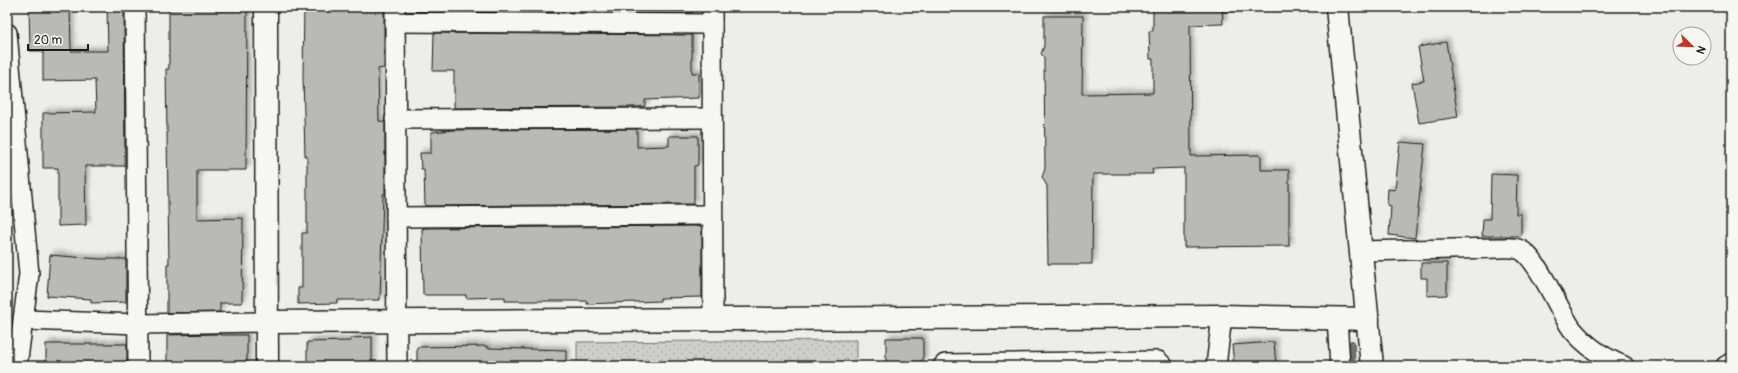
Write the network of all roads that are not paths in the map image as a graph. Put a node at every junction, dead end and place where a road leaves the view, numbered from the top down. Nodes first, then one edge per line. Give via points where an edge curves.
1 (135, 7) edge
2 (266, 7) edge
3 (1338, 7) edge
4 (395, 15) edge
5 (712, 16) edge
6 (7, 33) edge
7 (395, 118) junction
8 (712, 118) junction
9 (711, 215) junction
10 (396, 217) junction
11 (1361, 251) junction
12 (1222, 316) junction
13 (1337, 319) junction
14 (1368, 319) junction
15 (24, 320) junction
16 (713, 320) junction
17 (397, 321) junction
18 (267, 322) junction
19 (138, 324) junction
20 (1731, 364) edge
21 (17, 366) edge
22 (138, 366) edge
23 (267, 366) edge
24 (397, 366) edge
25 (943, 366) edge
26 (1163, 366) edge
27 (1216, 366) edge
28 (1340, 366) edge
29 (1372, 366) edge
30 (1624, 366) edge
31 (1726, 366) edge

1 - 19 street
2 - 18 street
3 - 11 street
4 - 5 street
4 - 7 street
5 - 8 street
6 - 15 street via 29,274
7 - 8 street
7 - 10 street
8 - 9 street
9 - 10 street
9 - 16 street
10 - 17 street
11 - 14 street
11 - 30 street via 1518,249 1526,254 1538,269 1571,328 1604,357
12 - 13 street
12 - 16 street
12 - 27 street
13 - 14 street
13 - 28 street
14 - 29 street
15 - 19 street
15 - 21 street
16 - 17 street
17 - 18 street
17 - 24 street
18 - 19 street
18 - 23 street
19 - 22 street
20 - 31 street
25 - 26 street via 1158,361

